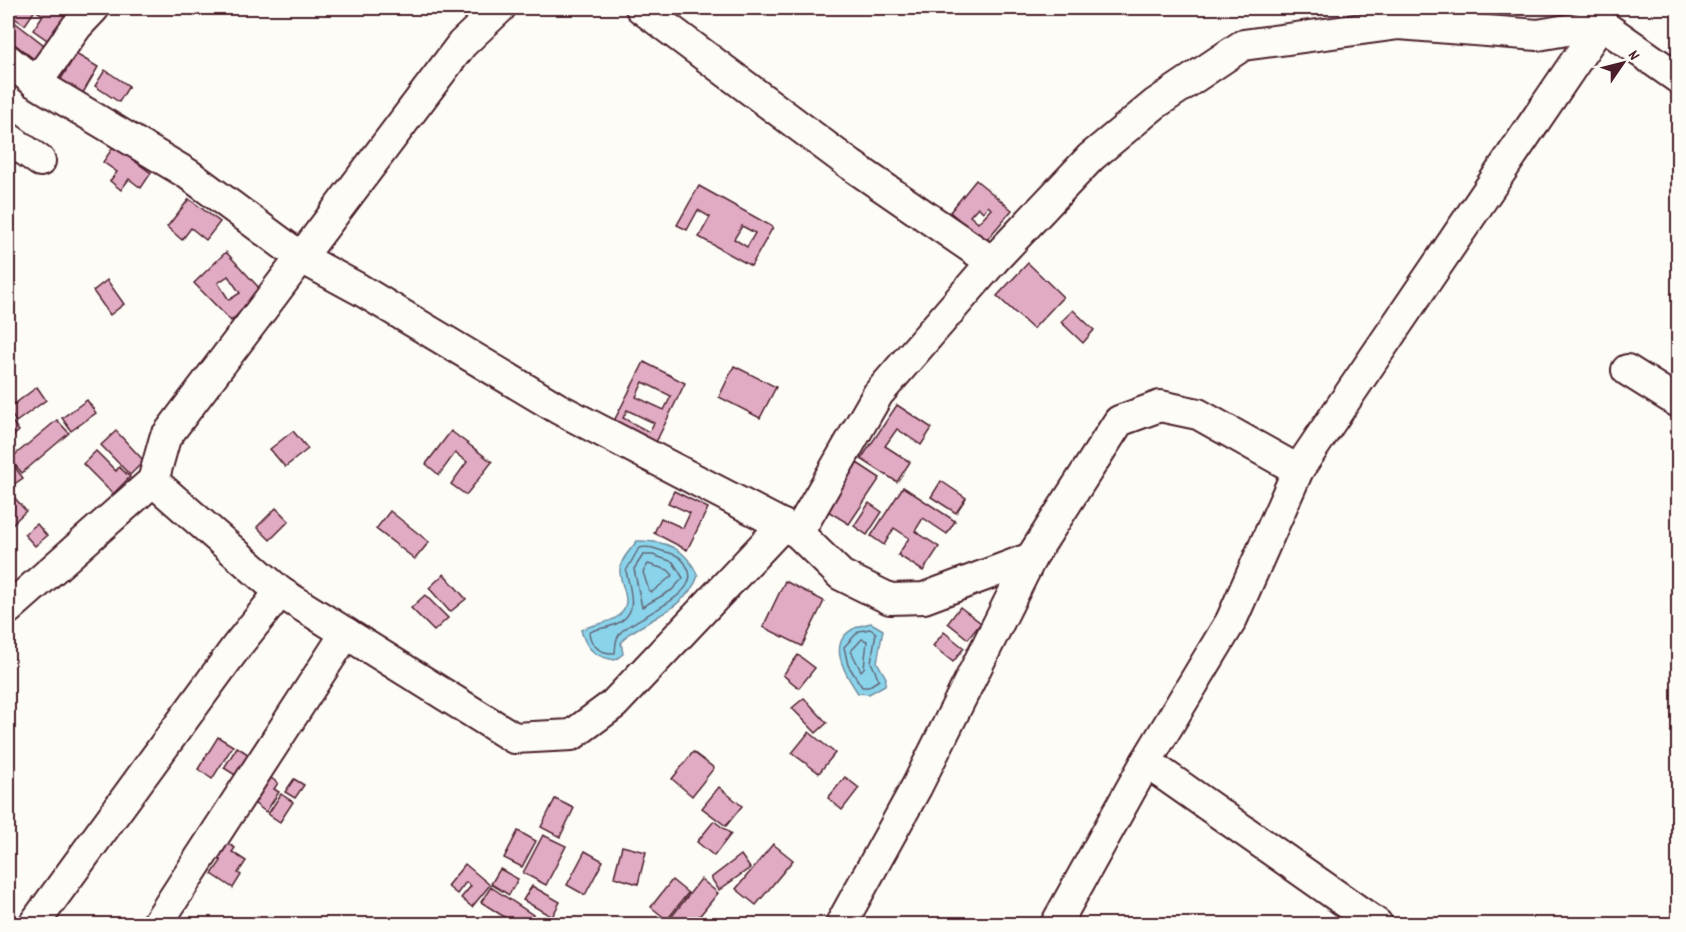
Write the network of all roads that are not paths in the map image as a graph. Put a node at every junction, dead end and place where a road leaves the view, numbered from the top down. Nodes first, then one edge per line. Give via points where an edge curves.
1 (94, 8) edge
2 (500, 8) edge
3 (641, 8) edge
4 (1593, 16) edge
5 (8, 60) edge
6 (1678, 78) edge
7 (36, 83) junction
8 (8, 138) edge
9 (40, 160) dead end
10 (302, 258) junction
11 (992, 261) junction
12 (1627, 370) dead end
13 (1678, 402) edge
14 (1298, 470) junction
15 (153, 481) junction
16 (791, 529) junction
17 (1031, 558) junction
18 (280, 592) junction
19 (8, 609) edge
20 (346, 633) junction
21 (1146, 762) junction
22 (34, 924) edge
23 (158, 924) edge
24 (842, 924) edge
25 (1056, 924) edge
26 (1377, 924) edge

1 - 7 street
2 - 10 street via 462,44
3 - 11 street via 851,165
4 - 6 street
4 - 11 street via 1538,35 1399,24 1243,45 1155,104 1091,157
4 - 14 street
5 - 7 street
7 - 10 street via 188,174
8 - 9 street
10 - 15 street via 165,438
10 - 16 street via 559,409
11 - 16 street via 878,394
12 - 13 street
14 - 17 street via 1198,414 1160,406 1119,421
14 - 21 street via 1231,621
15 - 18 street
15 - 19 street
16 - 17 street via 841,575 890,599 924,598
16 - 20 street via 614,704 572,735 514,738
17 - 24 street via 917,786
18 - 20 street
18 - 22 street
20 - 23 street
21 - 25 street
21 - 26 street

